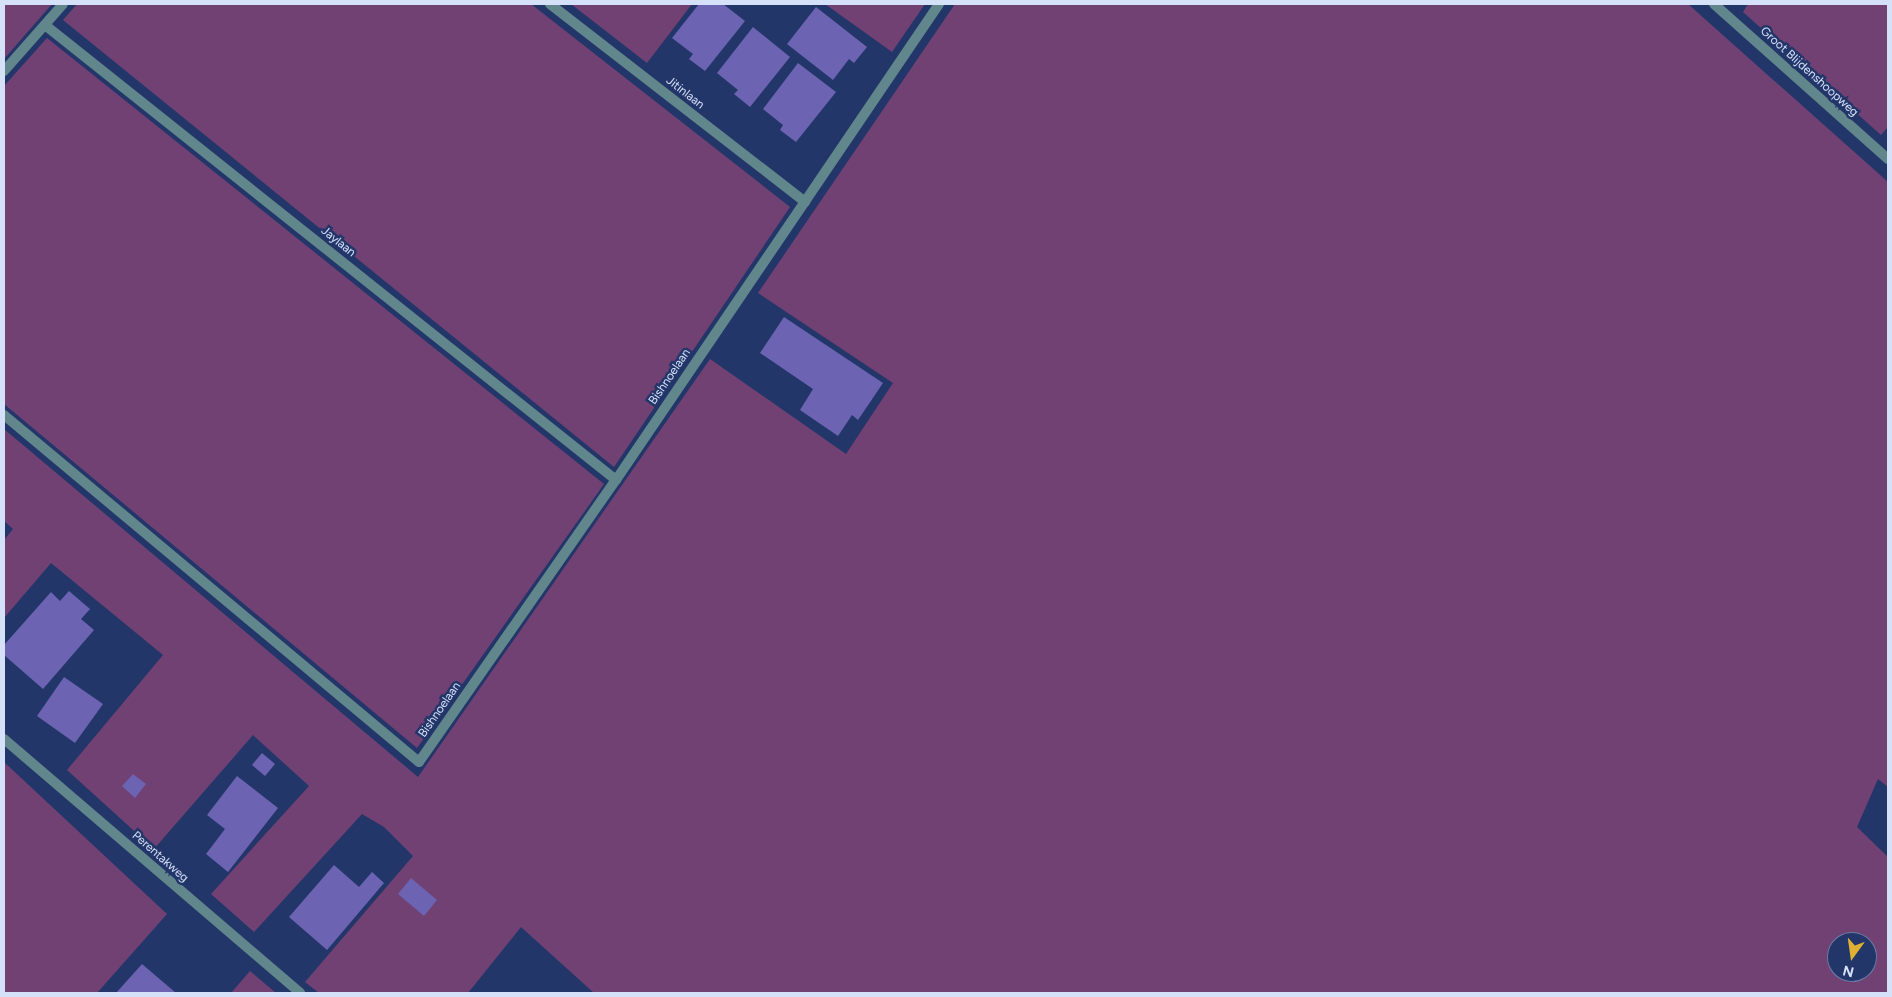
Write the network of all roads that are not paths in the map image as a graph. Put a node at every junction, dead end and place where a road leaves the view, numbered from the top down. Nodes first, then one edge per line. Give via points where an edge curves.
1 (63, 4) edge
2 (550, 4) edge
3 (939, 4) edge
4 (1714, 4) edge
5 (45, 24) junction
6 (4, 71) edge
7 (1888, 159) edge
8 (805, 202) junction
9 (4, 415) edge
10 (616, 480) junction
11 (4, 739) edge
12 (300, 993) edge

1 - 5 street
2 - 8 street, Jitinlaan
3 - 8 street, Bishnoelaan
4 - 7 street, Groot Blijdenshoopweg
5 - 6 street
5 - 10 street, Jaylaan
8 - 10 street, Bishnoelaan
9 - 10 street, Bishnoelaan via 419,762
11 - 12 street, Perentakweg

